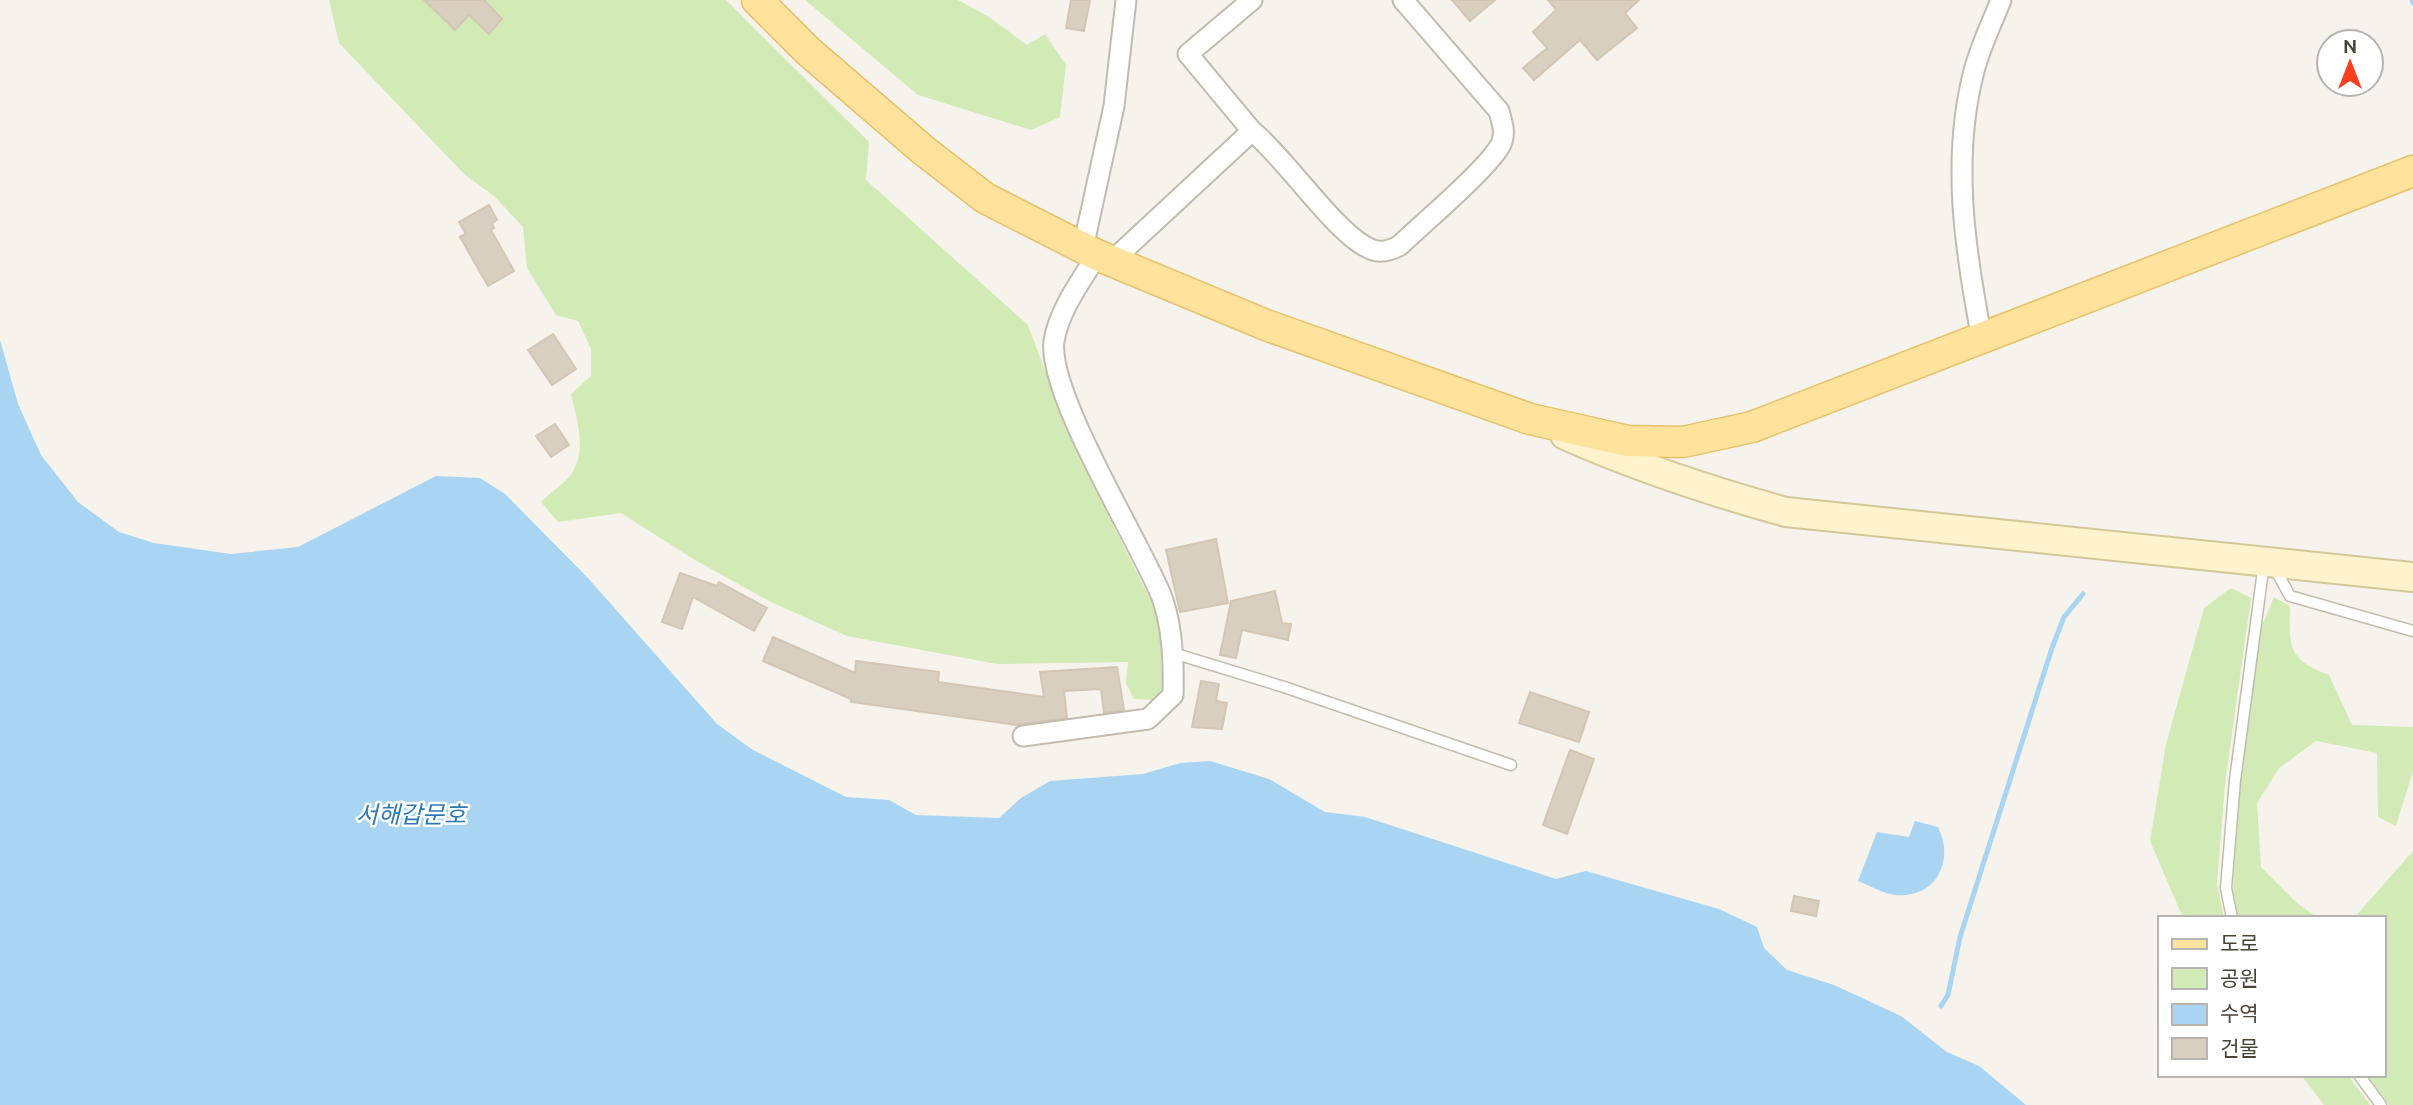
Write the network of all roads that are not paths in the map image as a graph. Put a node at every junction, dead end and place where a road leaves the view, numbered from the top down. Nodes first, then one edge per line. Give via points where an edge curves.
1 (757, 0) edge
2 (1126, 0) edge
3 (1252, 0) edge
4 (1403, 0) edge
5 (2000, 0) edge
6 (1252, 131) junction
7 (2413, 171) edge
8 (1097, 254) junction
9 (1982, 339) junction
10 (1530, 419) junction
11 (2268, 563) junction
12 (2413, 577) edge
13 (2413, 631) edge
14 (1172, 653) junction
15 (1023, 736) dead end
16 (1511, 765) dead end
17 (2232, 916) edge
18 (2360, 1077) edge
19 (2381, 1105) edge

1 - 8 main road via 808,51 985,198
2 - 8 street
3 - 6 street via 1188,54
4 - 6 street via 1499,111 1504,130 1501,144 1485,162 1399,246 1373,250 1348,235 1273,148
5 - 9 street via 1974,69 1962,129 1961,197
6 - 8 street
7 - 9 main road
8 - 10 main road via 1266,325
8 - 14 street via 1061,320 1054,354 1060,385 1161,597
9 - 10 main road via 1752,427 1683,442 1628,441
10 - 11 main road via 1629,464 1786,512
11 - 12 main road
11 - 13 lane via 2290,596
11 - 17 lane via 2235,780 2226,888
14 - 15 street via 1173,695 1148,719
14 - 16 lane
18 - 19 lane

